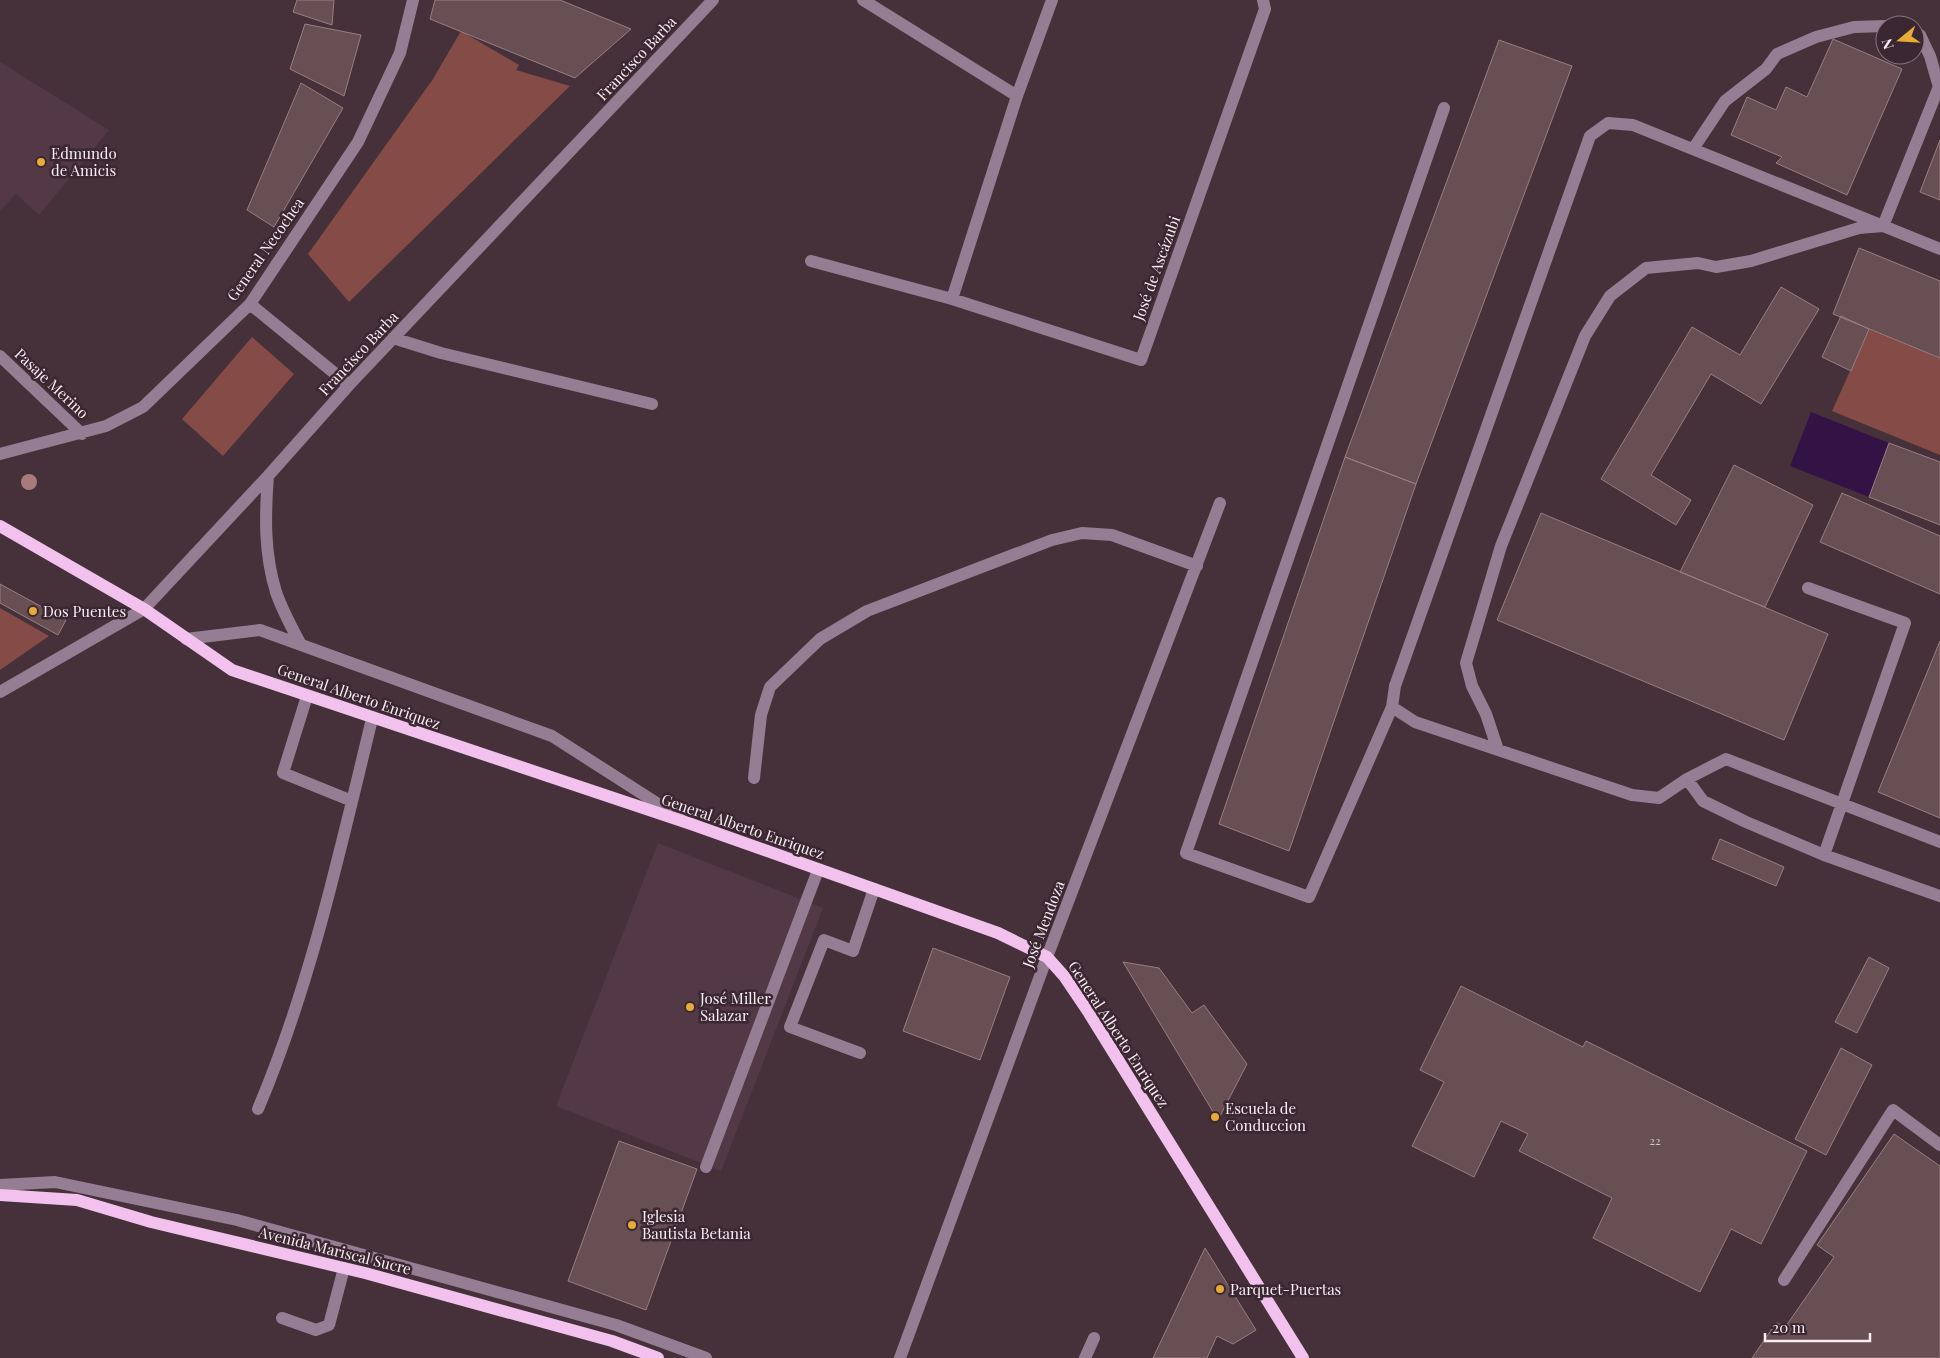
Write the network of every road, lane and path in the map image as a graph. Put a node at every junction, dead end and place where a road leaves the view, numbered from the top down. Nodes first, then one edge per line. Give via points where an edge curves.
1 (413, 0) edge
2 (713, 0) edge
3 (863, 0) edge
4 (1052, 0) edge
5 (1263, 0) edge
6 (1875, 26) edge
7 (1925, 46) edge
8 (1940, 85) edge
9 (1017, 96) junction
10 (1444, 108) dead end
11 (1693, 149) junction
12 (1883, 226) junction
13 (1940, 249) edge
14 (811, 261) dead end
15 (952, 299) junction
16 (250, 304) junction
17 (393, 338) junction
18 (0, 356) edge
19 (349, 385) junction
20 (652, 404) dead end
21 (82, 434) junction
22 (0, 454) edge
23 (268, 476) junction
24 (1220, 503) dead end
25 (0, 526) edge
26 (1196, 566) junction
27 (1808, 588) dead end
28 (144, 609) junction
29 (186, 639) junction
30 (300, 645) junction
31 (0, 692) edge
32 (307, 696) junction
33 (1392, 707) junction
34 (372, 718) junction
35 (1498, 750) junction
36 (754, 778) dead end
37 (1687, 779) junction
38 (352, 801) junction
39 (1842, 804) junction
40 (691, 824) junction
41 (1940, 842) edge
42 (1824, 855) junction
43 (818, 870) junction
44 (874, 889) junction
45 (1940, 896) edge
46 (1048, 957) junction
47 (860, 1053) dead end
48 (258, 1109) dead end
49 (1940, 1144) edge
50 (706, 1167) dead end
51 (0, 1185) edge
52 (0, 1195) edge
53 (344, 1268) junction
54 (1784, 1280) dead end
55 (282, 1318) dead end
56 (1094, 1338) dead end
57 (658, 1358) edge
58 (706, 1358) edge
59 (900, 1358) edge
60 (1085, 1358) edge
61 (1303, 1358) edge

1 - 16 street, General Necochea via 400,53 358,142
2 - 17 street, Francisco Barba
3 - 9 street
4 - 9 street
5 - 15 street, José de Ascázubi via 1265,9 1141,360
6 - 11 street via 1854,26 1816,37 1777,54 1766,69 1725,101
7 - 8 street
8 - 12 street
9 - 15 street
10 - 33 street via 1186,853 1308,897
11 - 12 street
11 - 33 street via 1633,125 1608,123 1590,136 1395,686
12 - 13 street
12 - 35 street via 1859,228 1751,261 1716,267 1698,263 1646,268 1610,296 1585,336 1501,546 1466,663
14 - 15 street, José de Ascázubi
16 - 19 street
16 - 21 street, General Necochea via 143,407
17 - 19 street, Francisco Barba
17 - 20 street via 441,353
18 - 21 street, Pasaje Merino
19 - 23 street, Francisco Barba
21 - 22 street, General Necochea
23 - 28 street, Francisco Barba
23 - 30 street via 266,553 277,594
24 - 26 street, José Mendoza
25 - 28 main road, General Alberto Enriquez
26 - 36 street via 1112,535 1082,533 1052,540 867,611 820,639 770,687 761,715
26 - 46 street, José Mendoza
27 - 39 street via 1905,624
28 - 29 main road, General Alberto Enriquez
28 - 31 street, Francisco Barba
29 - 30 street via 260,630
29 - 32 main road, General Alberto Enriquez via 232,670
30 - 40 street via 552,736
32 - 34 main road, General Alberto Enriquez
32 - 38 street via 284,772
33 - 35 street via 1415,722
34 - 38 street
34 - 40 main road, General Alberto Enriquez
35 - 37 street via 1632,794 1659,798
37 - 39 street via 1726,759
37 - 42 street via 1703,801
38 - 48 street via 308,967 281,1055
39 - 41 street
39 - 42 street
40 - 43 main road, General Alberto Enriquez
42 - 45 street
43 - 44 main road, General Alberto Enriquez
43 - 50 street
44 - 46 main road, General Alberto Enriquez via 998,933
44 - 47 street via 853,951 824,940 790,1027
46 - 59 street, José Mendoza
46 - 61 main road, General Alberto Enriquez via 1089,1013
49 - 54 street via 1893,1110
51 - 58 street via 55,1182 238,1220 616,1325
52 - 53 main road, Avenida Mariscal Sucre via 77,1200 151,1222
53 - 55 street via 329,1324 316,1330
53 - 57 main road, Avenida Mariscal Sucre via 612,1341
56 - 60 street

